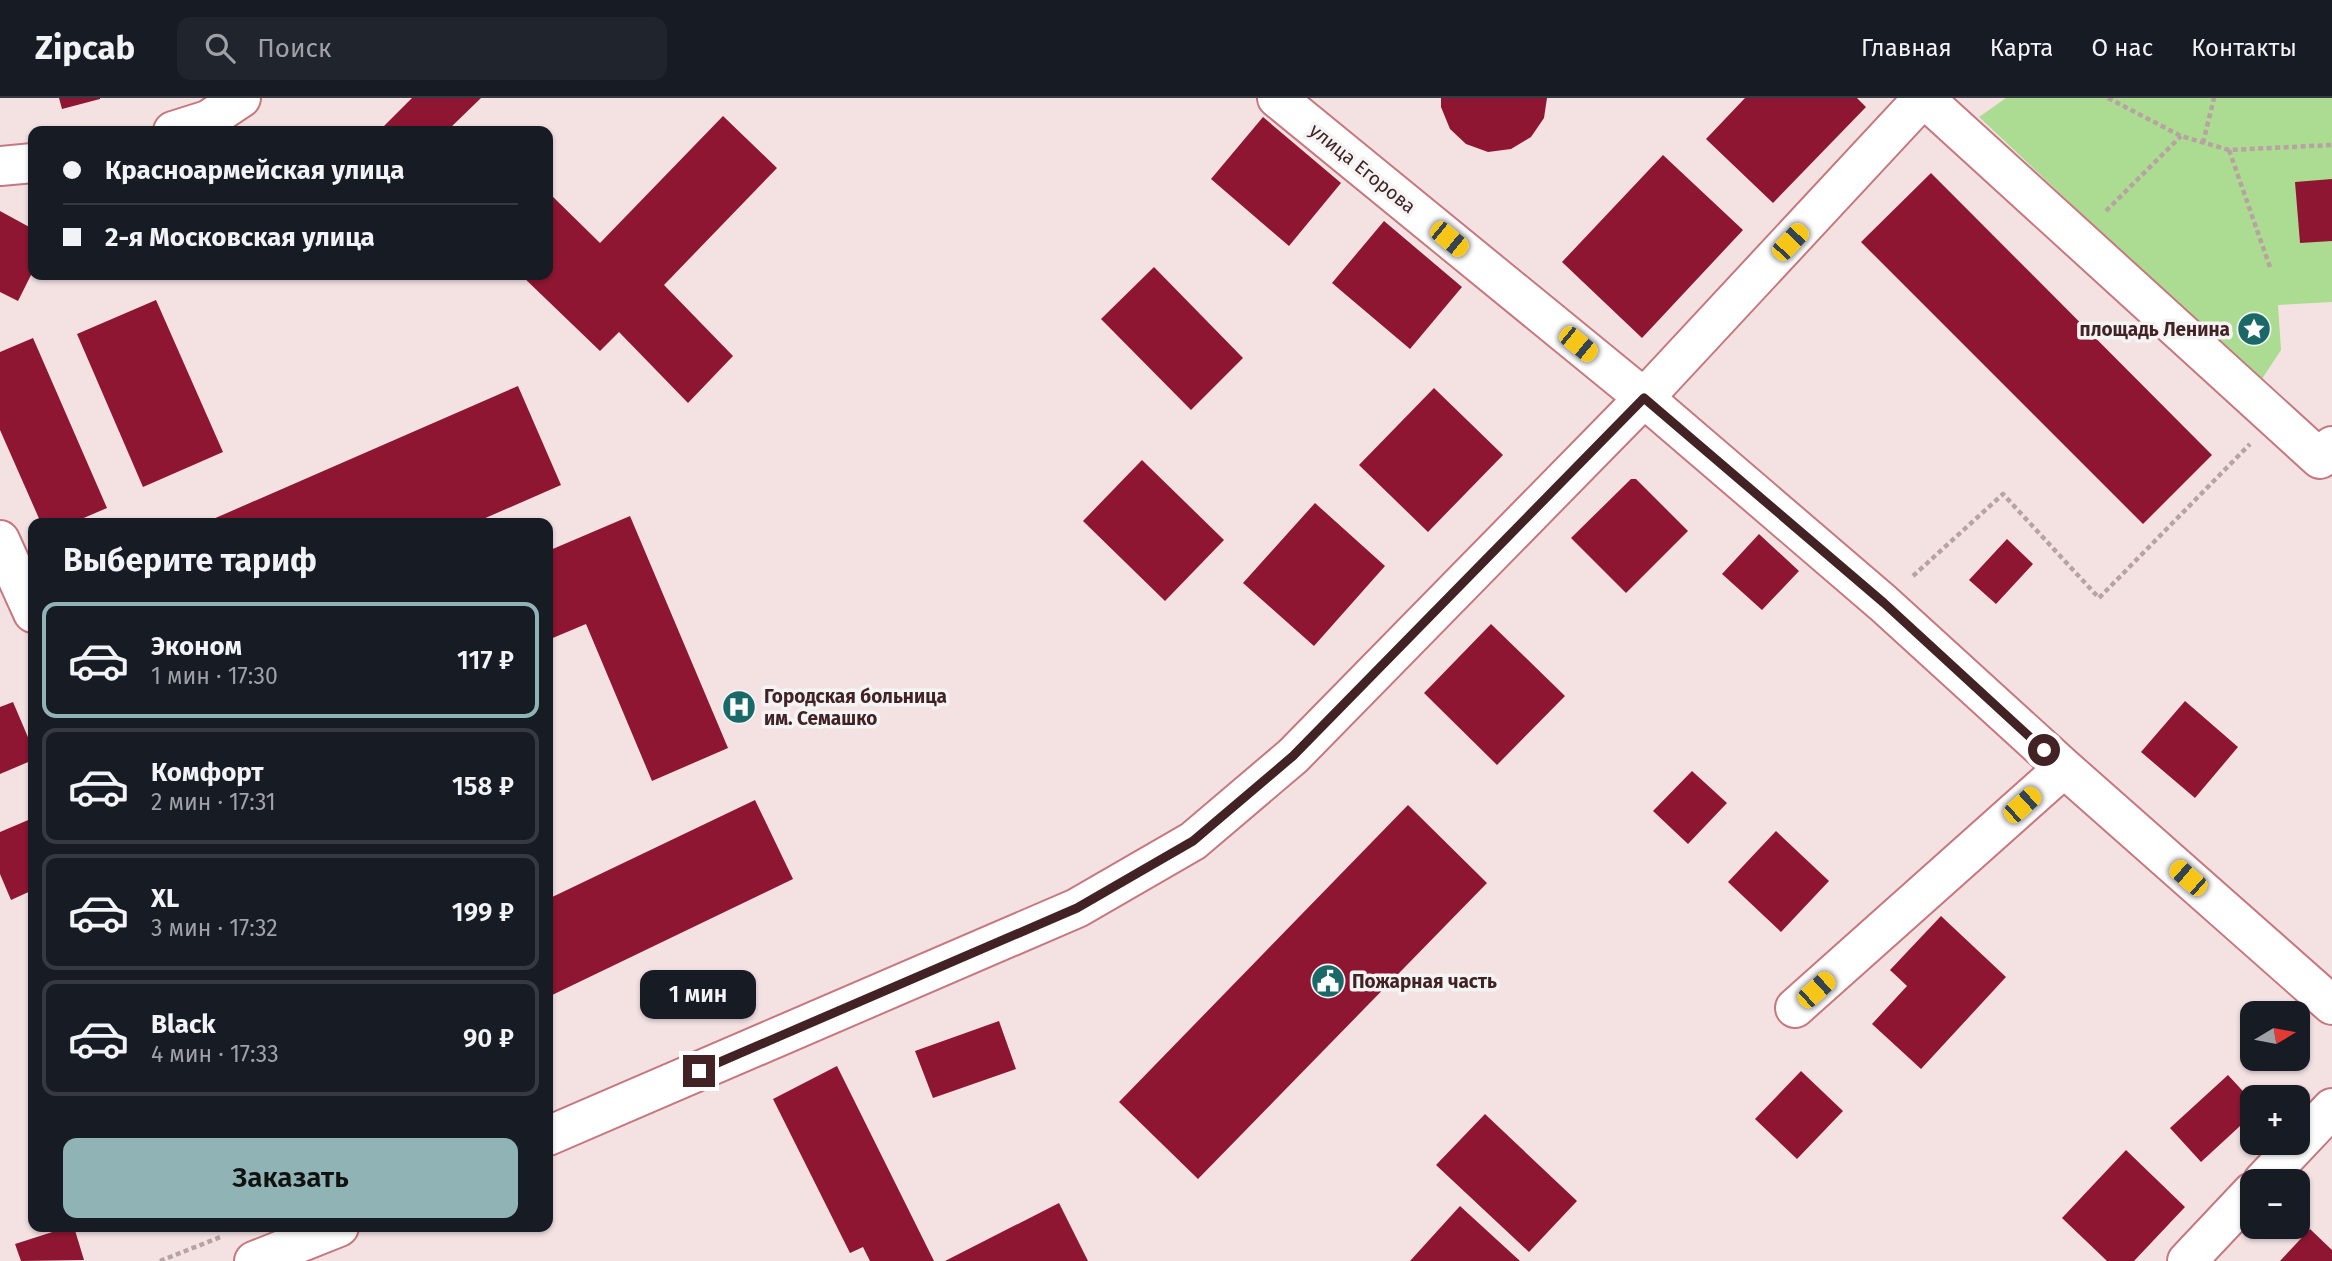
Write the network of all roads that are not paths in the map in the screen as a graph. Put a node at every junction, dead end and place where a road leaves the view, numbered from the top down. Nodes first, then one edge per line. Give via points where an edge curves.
1 (241, 98) edge
2 (1277, 98) edge
3 (1924, 98) edge
4 (189, 126) edge
5 (28, 163) edge
6 (0, 166) edge
7 (1644, 398) junction
8 (2332, 446) edge
9 (0, 540) edge
10 (28, 602) edge
11 (2064, 768) junction
12 (2332, 1005) edge
13 (1796, 1008) dead end
14 (2332, 1108) edge
15 (553, 1134) edge
16 (2274, 1169) edge
17 (2240, 1205) edge
18 (325, 1238) edge
19 (244, 1246) edge
20 (2187, 1261) edge

1 - 4 street via 208,120
2 - 7 street, улица Егорова
3 - 7 street
3 - 8 street via 2320,459
5 - 6 street
7 - 11 street, улица Егорова via 1884,603
7 - 15 street via 1293,756 1193,841 1077,908
9 - 10 street
11 - 12 street, улица Егорова
11 - 13 street
14 - 16 street
17 - 20 street
18 - 19 street

